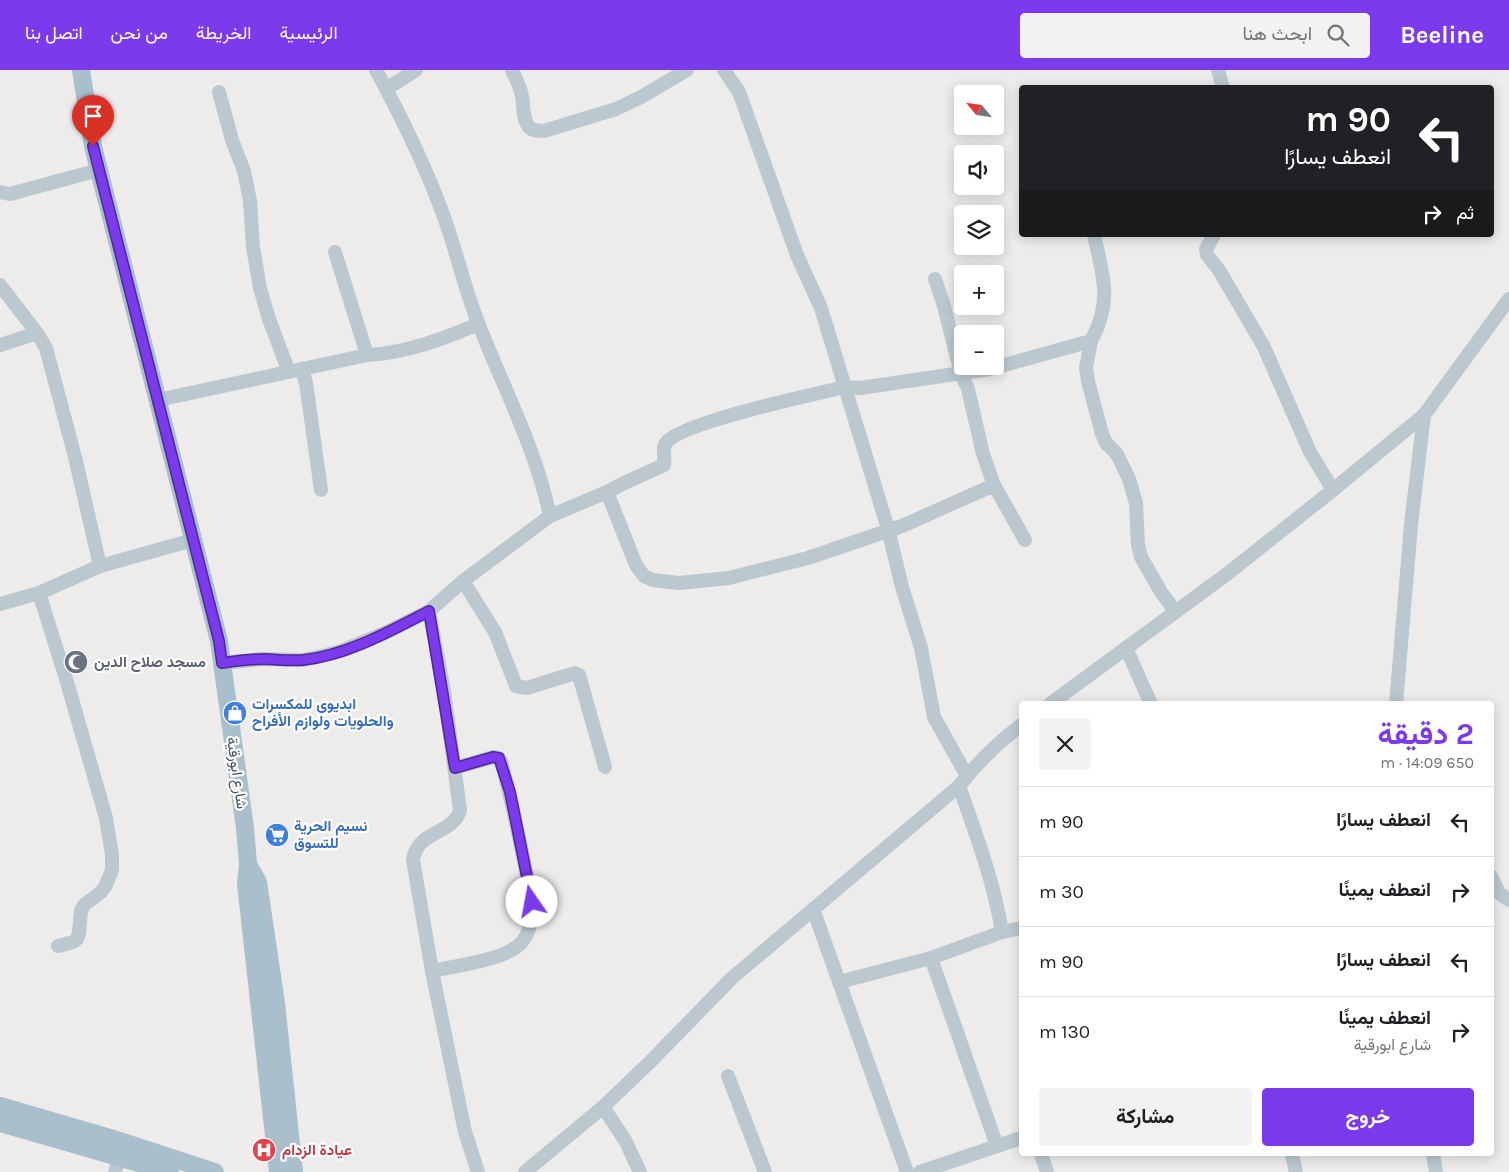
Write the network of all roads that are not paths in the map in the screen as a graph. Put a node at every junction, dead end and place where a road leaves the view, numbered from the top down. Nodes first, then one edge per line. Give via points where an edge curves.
1 (81, 70) edge
2 (376, 70) edge
3 (416, 70) edge
4 (512, 70) edge
5 (687, 70) edge
6 (724, 70) edge
7 (1218, 70) edge
8 (1222, 85) edge
9 (386, 89) junction
10 (219, 92) dead end
11 (99, 170) junction
12 (0, 192) edge
13 (1094, 237) edge
14 (1213, 237) edge
15 (334, 252) dead end
16 (935, 279) dead end
17 (0, 285) edge
18 (1509, 299) edge
19 (478, 324) junction
20 (37, 333) junction
21 (1091, 341) junction
22 (0, 345) edge
23 (954, 345) edge
24 (367, 355) junction
25 (1004, 365) edge
26 (295, 370) junction
27 (954, 374) edge
28 (962, 375) edge
29 (846, 387) junction
30 (158, 400) junction
31 (1424, 415) junction
32 (994, 485) junction
33 (321, 490) dead end
34 (1333, 490) junction
35 (607, 492) junction
36 (550, 516) junction
37 (888, 529) junction
38 (193, 540) junction
39 (1026, 540) dead end
40 (100, 566) junction
41 (463, 581) junction
42 (39, 593) junction
43 (0, 604) edge
44 (429, 611) junction
45 (1176, 611) junction
46 (1126, 648) junction
47 (222, 663) junction
48 (1054, 701) edge
49 (1149, 701) edge
50 (1396, 701) edge
51 (1019, 726) edge
52 (605, 767) dead end
53 (455, 768) junction
54 (963, 781) junction
55 (248, 864) junction
56 (1494, 886) edge
57 (1509, 900) edge
58 (813, 909) junction
59 (1019, 928) edge
60 (1002, 932) junction
61 (58, 946) dead end
62 (931, 958) junction
63 (432, 971) junction
64 (839, 982) junction
65 (728, 1076) dead end
66 (0, 1106) edge
67 (603, 1107) junction
68 (0, 1123) edge
69 (1019, 1139) edge
70 (997, 1146) junction
71 (1042, 1156) edge
72 (1292, 1156) edge
73 (1433, 1156) edge
74 (117, 1165) edge
75 (170, 1172) edge
76 (215, 1172) edge
77 (278, 1172) edge
78 (294, 1172) edge
79 (478, 1172) edge
80 (525, 1172) edge
81 (640, 1172) edge
82 (765, 1172) edge
83 (906, 1172) edge
84 (920, 1172) edge
85 (1047, 1172) edge
86 (1296, 1172) edge
87 (1436, 1172) edge

1 - 11 main road, شارع ابورقية
2 - 9 street
3 - 9 street
4 - 5 street via 528,126 544,131 616,109
6 - 29 street via 739,92 797,255 821,308
7 - 8 street
9 - 19 street via 424,166 445,218
10 - 26 street via 244,171 260,288 269,318
11 - 12 street via 10,194
11 - 30 main road, شارع ابورقية
13 - 21 street via 1106,298
14 - 34 street via 1206,249 1207,254 1264,347 1310,452
15 - 24 street
16 - 23 street
17 - 20 street
18 - 31 street
19 - 24 street via 415,348
19 - 36 street via 535,458
20 - 22 street
20 - 40 street via 46,348
21 - 25 street
21 - 45 street via 1086,368 1102,434 1129,478 1136,503 1141,557
24 - 26 street
26 - 30 street
26 - 33 street via 306,383
27 - 29 street via 860,388
28 - 32 street
29 - 35 street via 762,406 675,435 665,444 664,465
29 - 37 street
30 - 38 main road, شارع ابورقية
31 - 34 street
31 - 50 street
32 - 37 street via 902,526
32 - 39 street
34 - 45 street
35 - 36 street
35 - 37 street via 636,565 644,576 653,580 679,583 729,578 808,558
36 - 41 street
37 - 54 street via 921,648 934,717
38 - 40 street
38 - 47 main road, شارع ابورقية
40 - 42 street
41 - 44 street
41 - 52 street via 495,632 516,686 527,688 575,673 579,675
42 - 43 street
42 - 61 street via 106,818 112,855 112,870 105,887 81,911 77,939
44 - 47 street via 387,632 322,656 303,660
44 - 53 street
45 - 46 street
46 - 48 street
46 - 49 street
47 - 55 main road, شارع ابورقية
51 - 54 street via 998,742
53 - 63 street via 460,802 458,816 417,846 413,860
53 - 63 street via 493,757 501,761 532,902 530,922 527,936 512,950
54 - 58 street
54 - 60 street
55 - 77 main road, شارع ابورقية via 246,884
55 - 78 main road, شارع ابورقية via 258,882 276,1003
56 - 57 street
58 - 64 street
58 - 67 street via 733,977
59 - 60 street
60 - 62 street
62 - 64 street
62 - 70 street
63 - 79 street via 465,1132
64 - 83 street
65 - 82 street
66 - 76 main road
67 - 80 street
67 - 81 street via 625,1140
68 - 74 main road
69 - 70 street
70 - 84 street
71 - 85 street
72 - 86 street
73 - 87 street
74 - 75 main road

